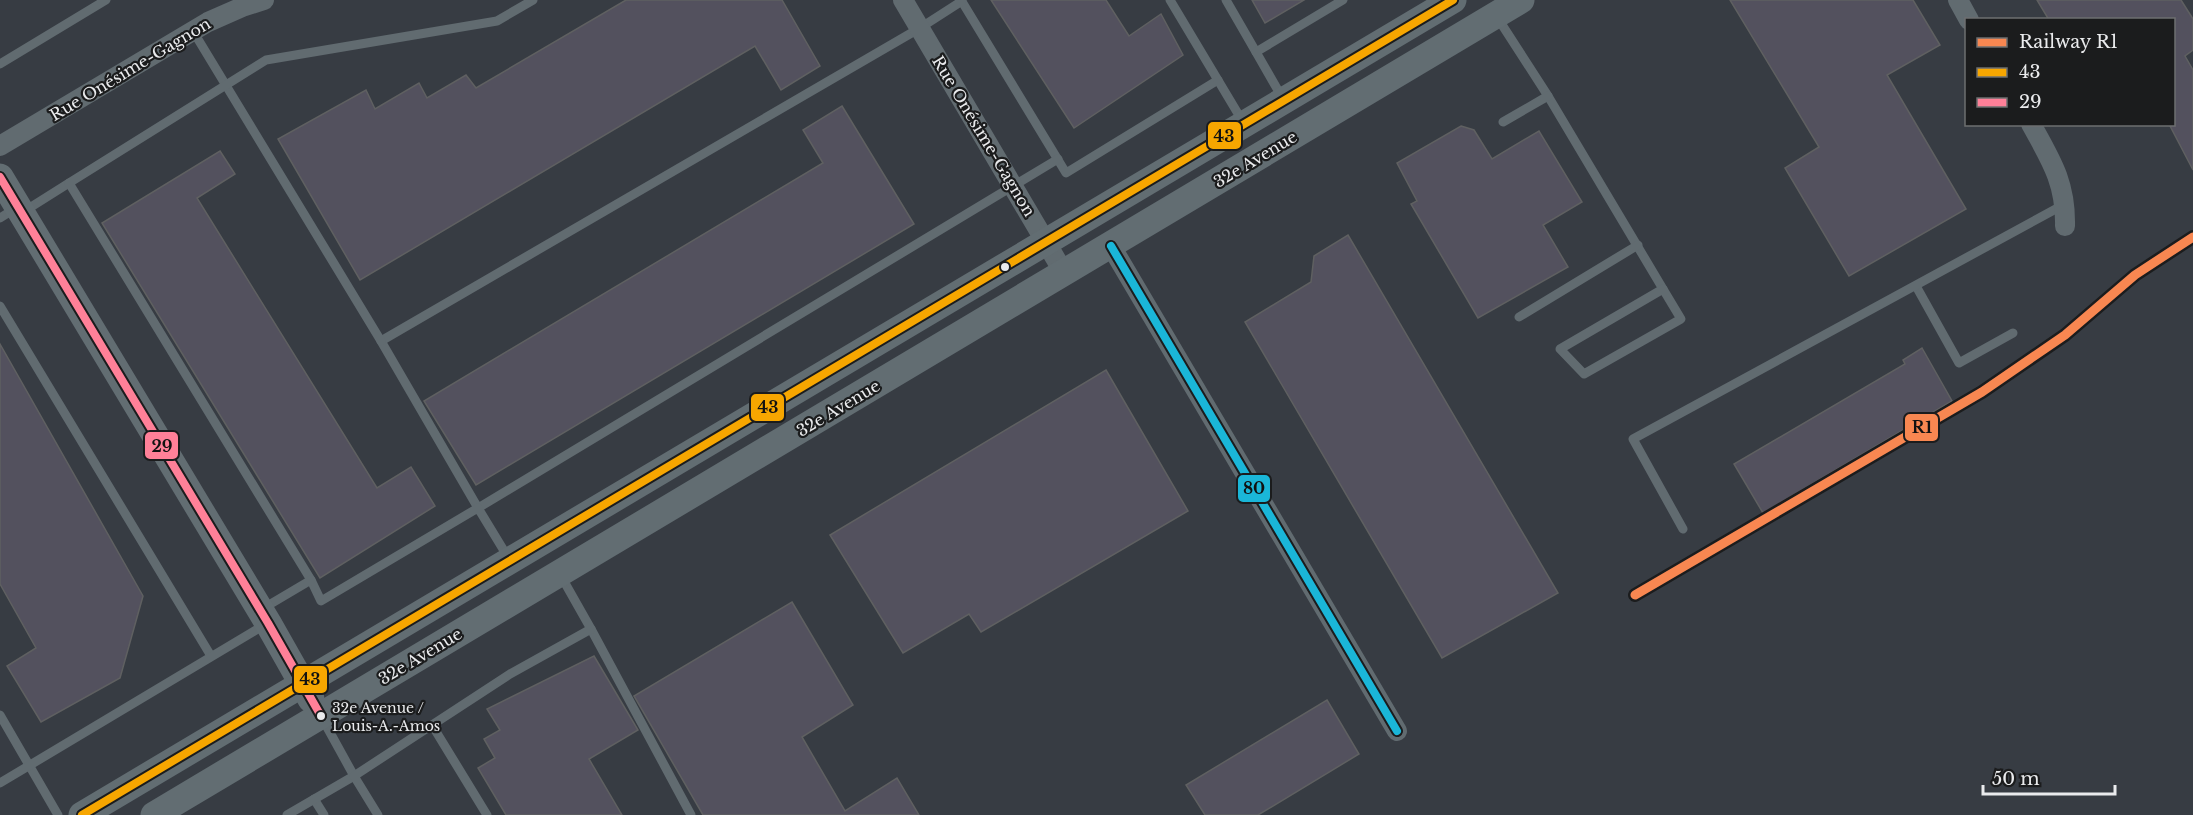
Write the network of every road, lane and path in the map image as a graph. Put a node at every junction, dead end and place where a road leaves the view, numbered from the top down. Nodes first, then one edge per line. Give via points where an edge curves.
1 (106, 0) edge
2 (264, 0) edge
3 (533, 0) edge
4 (903, 0) edge
5 (1170, 0) edge
6 (1226, 0) edge
7 (1342, 0) edge
8 (1453, 0) edge
9 (1521, 0) edge
10 (1958, 0) edge
11 (961, 1) edge
12 (1496, 15) junction
13 (1969, 18) edge
14 (920, 28) junction
15 (193, 31) junction
16 (1256, 52) junction
17 (0, 64) edge
18 (1218, 80) junction
19 (226, 85) junction
20 (1548, 96) junction
21 (1284, 102) junction
22 (1503, 122) dead end
23 (1244, 124) junction
24 (2032, 126) edge
25 (0, 146) edge
26 (1058, 159) junction
27 (0, 177) edge
28 (69, 183) junction
29 (1013, 186) junction
30 (2065, 204) junction
31 (13, 212) edge
32 (2064, 226) dead end
33 (1046, 242) junction
34 (1638, 245) junction
35 (1111, 246) junction
36 (1064, 273) junction
37 (1916, 286) junction
38 (1663, 289) junction
39 (0, 306) edge
40 (1519, 317) dead end
41 (2013, 333) dead end
42 (381, 341) junction
43 (478, 508) junction
44 (1683, 529) dead end
45 (510, 560) junction
46 (559, 573) junction
47 (311, 580) junction
48 (264, 616) junction
49 (591, 628) junction
50 (211, 656) junction
51 (303, 684) junction
52 (0, 715) edge
53 (321, 716) junction
54 (432, 724) junction
55 (1397, 731) dead end
56 (29, 765) junction
57 (354, 776) junction
58 (0, 783) edge
59 (314, 799) junction
60 (58, 815) edge
61 (82, 815) edge
62 (154, 815) edge
63 (287, 815) edge
64 (324, 815) edge
65 (378, 815) edge
66 (487, 815) edge
67 (691, 815) edge

1 - 17 lane
2 - 15 street, Rue Onésime-Gagnon via 222,15
3 - 19 lane via 497,21 266,60
4 - 14 street, Rue Onésime-Gagnon
5 - 18 lane
6 - 16 lane
7 - 16 lane
8 - 21 street
9 - 12 street, 32e Avenue
10 - 13 street
11 - 14 lane
11 - 26 lane
12 - 20 lane
12 - 35 street, 32e Avenue
14 - 29 street, Rue Onésime-Gagnon
14 - 42 lane
15 - 19 lane
15 - 25 street, Rue Onésime-Gagnon
16 - 21 lane
18 - 23 lane
18 - 26 lane via 1066,172
19 - 28 lane
19 - 42 lane
20 - 22 lane
20 - 34 lane
21 - 23 street
23 - 33 street
24 - 30 street via 2053,162
26 - 29 lane
27 - 31 street
28 - 31 lane
28 - 47 lane
29 - 33 street, Rue Onésime-Gagnon
29 - 43 lane
30 - 32 street
30 - 37 lane
31 - 48 street
33 - 36 street, Rue Onésime-Gagnon
33 - 45 street
34 - 38 lane
34 - 40 lane
35 - 36 street, 32e Avenue
35 - 55 street
36 - 46 street, 32e Avenue
37 - 41 lane via 1959,363
37 - 44 lane via 1633,439
38 - 38 lane via 1642,301 1560,349 1584,374 1681,319
39 - 50 lane
42 - 43 lane
43 - 45 lane
43 - 47 lane via 321,602
45 - 51 street
46 - 49 lane
46 - 53 street, 32e Avenue
47 - 48 lane
48 - 50 lane
48 - 51 street
49 - 54 lane
49 - 67 lane
50 - 56 lane
51 - 53 street
51 - 61 street
52 - 56 lane
53 - 57 lane
53 - 62 street, 32e Avenue
54 - 57 lane
54 - 66 lane
56 - 58 lane
56 - 60 lane
57 - 59 lane
57 - 65 lane
59 - 63 lane
59 - 64 lane

